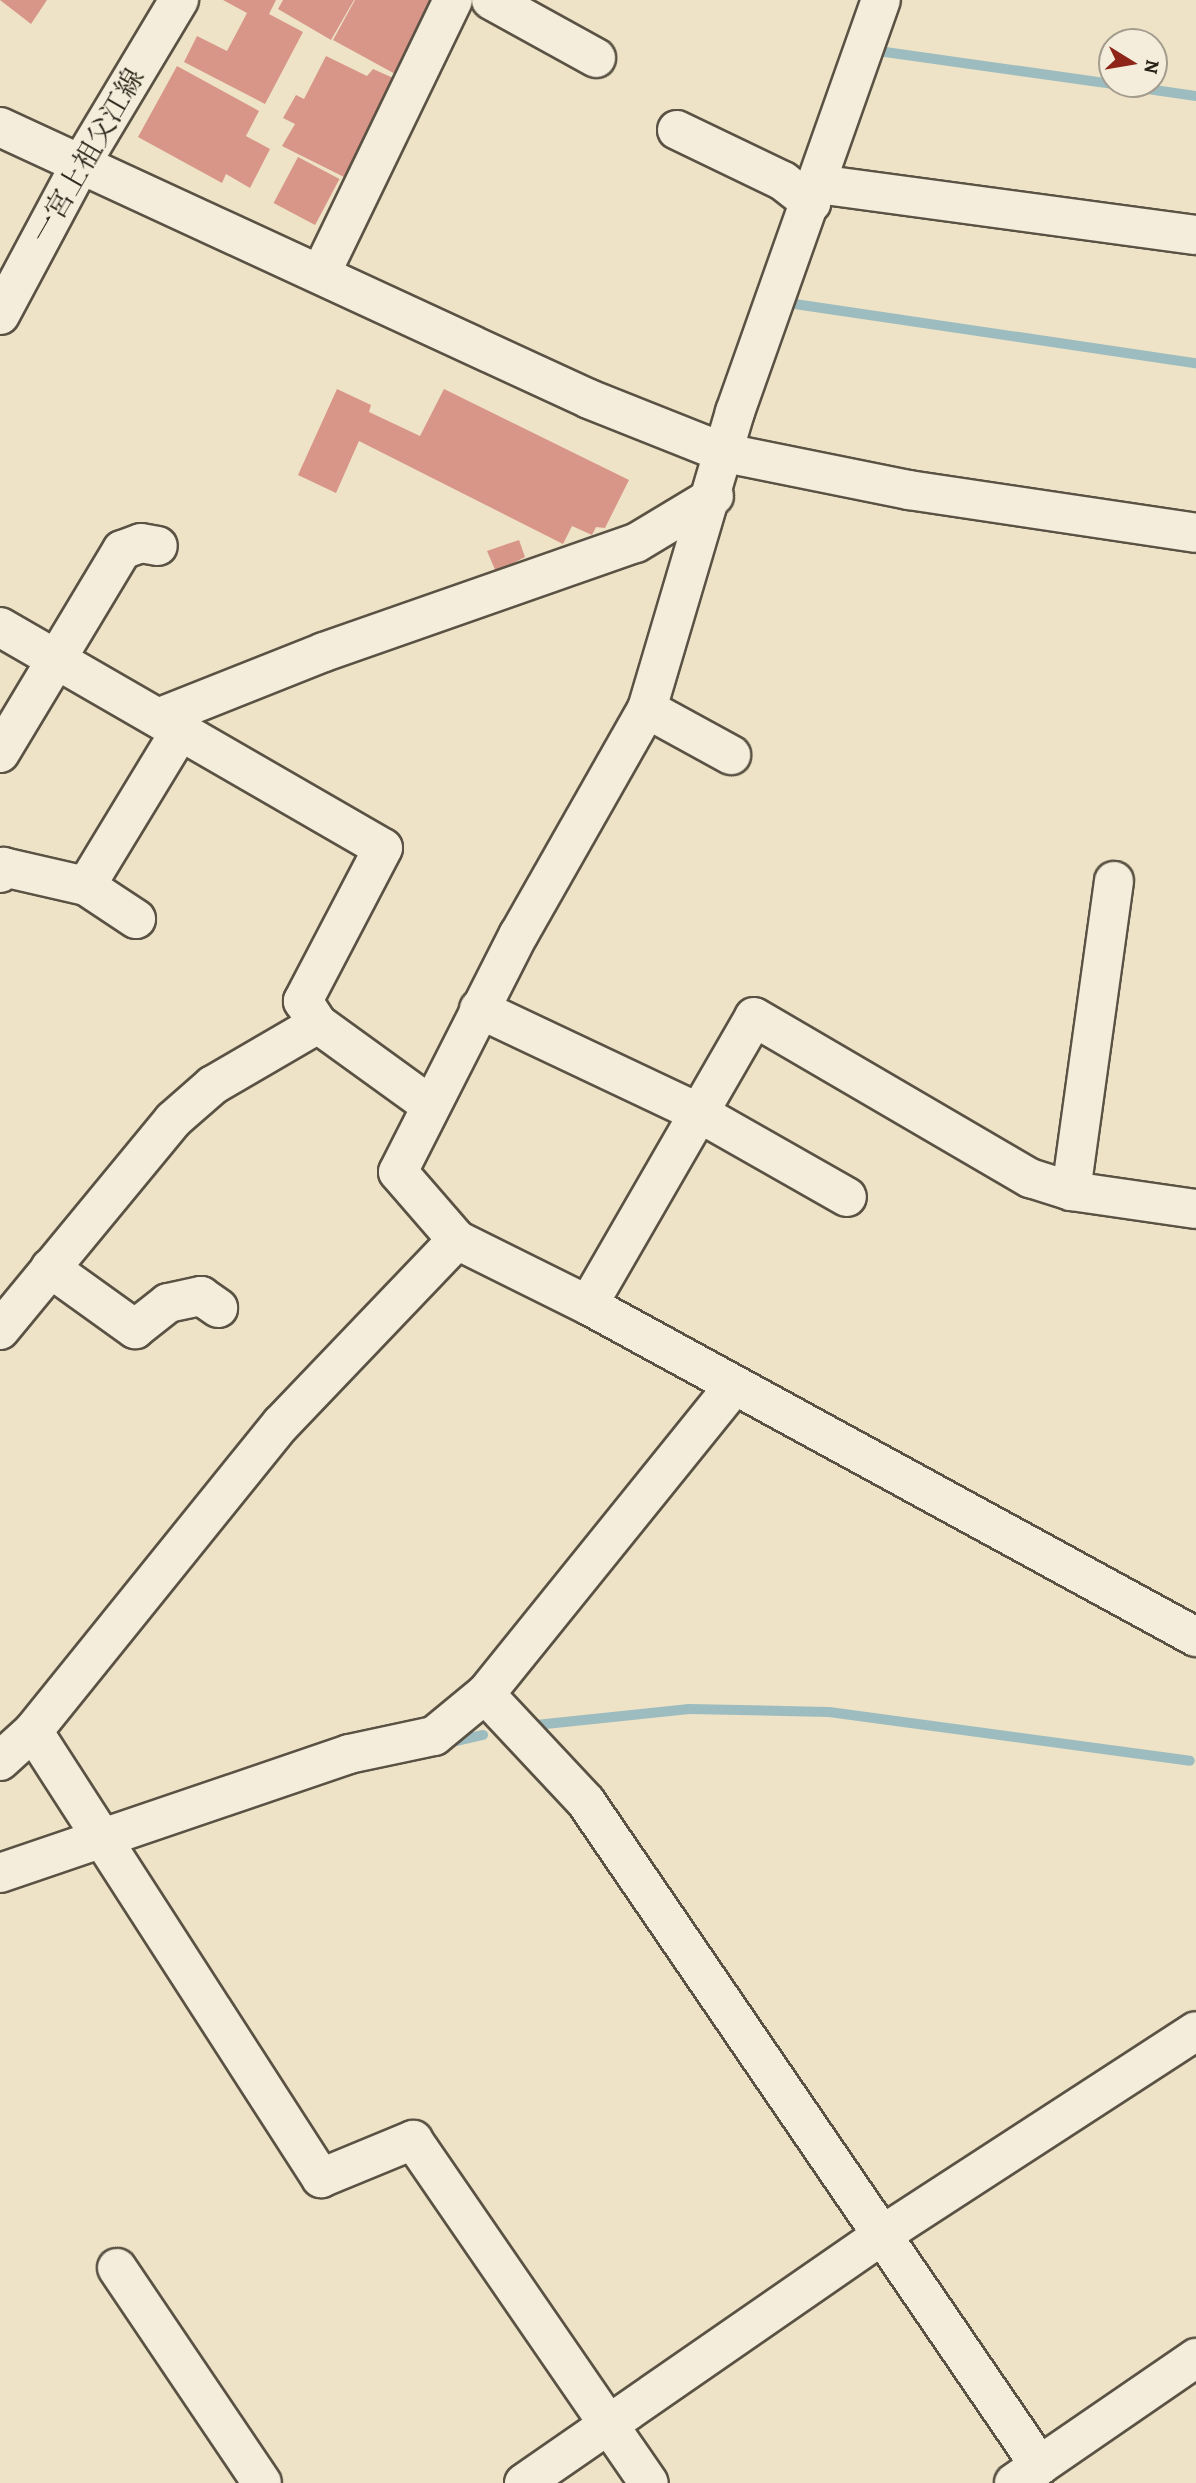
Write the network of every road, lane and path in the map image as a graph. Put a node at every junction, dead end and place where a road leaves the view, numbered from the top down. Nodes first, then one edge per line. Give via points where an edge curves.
1 (179, 0) edge
2 (453, 0) edge
3 (491, 0) edge
4 (881, 0) edge
5 (596, 58) dead end
6 (0, 127) edge
7 (677, 130) dead end
8 (79, 167) junction
9 (815, 194) junction
10 (1196, 236) edge
11 (322, 271) junction
12 (0, 314) edge
13 (725, 453) junction
14 (715, 496) junction
15 (1196, 533) edge
16 (158, 546) dead end
17 (0, 627) edge
18 (55, 657) junction
19 (647, 709) junction
20 (172, 722) junction
21 (0, 753) edge
22 (731, 755) dead end
23 (0, 873) edge
24 (1114, 881) dead end
25 (86, 886) junction
26 (136, 919) dead end
27 (480, 1009) junction
28 (318, 1024) junction
29 (430, 1105) junction
30 (699, 1113) junction
31 (1071, 1191) junction
32 (847, 1197) dead end
33 (1196, 1209) edge
34 (457, 1240) junction
35 (50, 1268) junction
36 (588, 1305) junction
37 (218, 1308) dead end
38 (0, 1330) edge
39 (733, 1387) junction
40 (1196, 1637) edge
41 (485, 1694) junction
42 (33, 1731) junction
43 (0, 1761) edge
44 (102, 1835) junction
45 (0, 1873) edge
46 (1196, 2031) edge
47 (881, 2235) junction
48 (117, 2268) dead end
49 (1196, 2358) edge
50 (609, 2424) junction
51 (1027, 2474) edge
52 (262, 2483) edge
53 (524, 2483) edge
54 (649, 2483) edge

1 - 8 street, 一宮上祖父江線
2 - 11 street
3 - 5 street
4 - 9 street
6 - 8 street
7 - 9 street
8 - 11 street
8 - 12 street, 一宮上祖父江線
9 - 10 street
9 - 13 street
11 - 13 street via 589,399
13 - 14 street
13 - 15 street via 908,490
14 - 19 street
14 - 20 street via 636,543 324,652
16 - 18 street via 141,543 122,550
17 - 18 street
18 - 20 street
18 - 21 street
19 - 22 street
19 - 27 street
20 - 25 street
20 - 28 street via 383,848 303,1001
23 - 25 street via 3,867
24 - 31 street
25 - 26 street
27 - 29 street
27 - 30 street
28 - 29 street
28 - 35 street via 213,1086 173,1120
29 - 34 street via 398,1172
30 - 31 street via 754,1017 1030,1178
30 - 32 street
30 - 36 street
31 - 33 street
34 - 36 street
34 - 42 street via 281,1423
35 - 37 street via 135,1329 169,1303 201,1296
35 - 38 street
36 - 39 street
39 - 40 street
39 - 41 street
41 - 44 street via 434,1736 349,1754
41 - 47 street via 586,1802
42 - 43 street
42 - 44 street
44 - 45 street
44 - 50 street via 321,2178 413,2140
46 - 47 street
47 - 50 street
47 - 51 street
48 - 52 street
49 - 51 street
50 - 53 street
50 - 54 street

